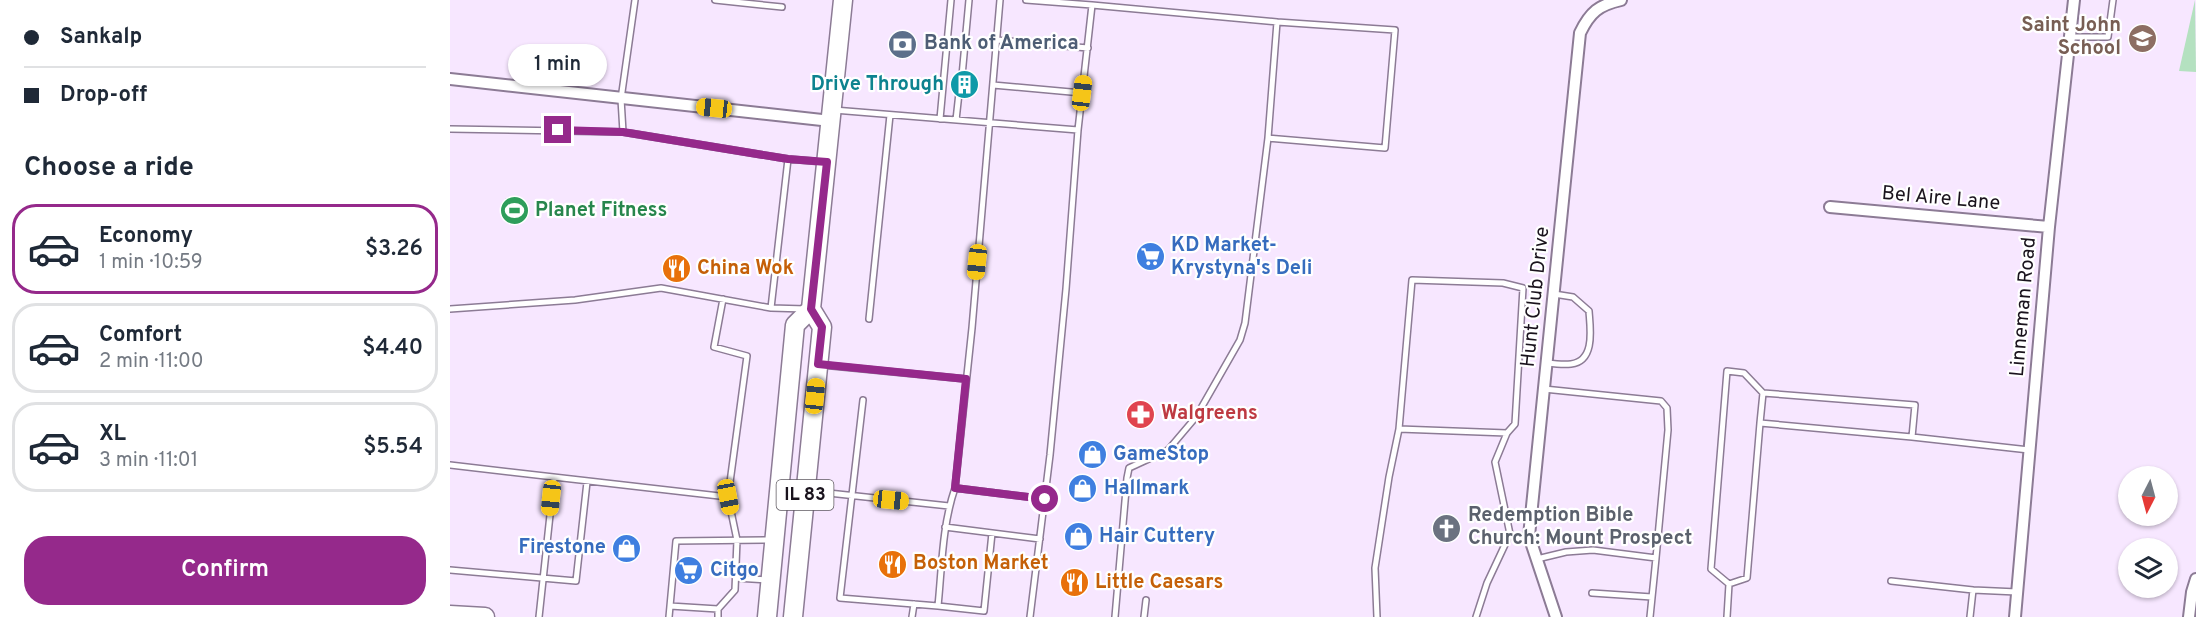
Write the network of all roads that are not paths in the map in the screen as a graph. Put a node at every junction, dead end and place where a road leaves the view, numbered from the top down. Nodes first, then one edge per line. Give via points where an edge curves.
1 (635, 0) edge
2 (715, 0) edge
3 (843, 0) edge
4 (951, 0) edge
5 (969, 0) edge
6 (1000, 0) edge
7 (1026, 0) edge
8 (1621, 0) edge
9 (2074, 0) edge
10 (2113, 0) edge
11 (1092, 5) junction
12 (782, 7) dead end
13 (1277, 22) junction
14 (2070, 37) junction
15 (997, 40) junction
16 (1088, 48) junction
17 (962, 76) dead end
18 (450, 79) edge
19 (993, 85) junction
20 (960, 93) dead end
21 (1082, 93) junction
22 (621, 99) junction
23 (831, 115) junction
24 (891, 115) junction
25 (940, 119) junction
26 (956, 120) junction
27 (990, 122) junction
28 (450, 129) edge
29 (1078, 130) junction
30 (623, 132) junction
31 (1269, 138) junction
32 (788, 159) junction
33 (827, 162) junction
34 (1830, 207) dead end
35 (2049, 226) junction
36 (1554, 294) junction
37 (723, 299) junction
38 (771, 308) junction
39 (450, 309) edge
40 (811, 309) junction
41 (869, 319) dead end
42 (1547, 363) junction
43 (818, 364) junction
44 (966, 379) junction
45 (1544, 389) junction
46 (1763, 393) junction
47 (863, 400) dead end
48 (1760, 423) junction
49 (1399, 429) junction
50 (1506, 434) junction
51 (1912, 437) junction
52 (2029, 450) junction
53 (450, 465) edge
54 (554, 478) junction
55 (587, 482) junction
56 (955, 488) junction
57 (805, 491) junction
58 (853, 495) junction
59 (728, 497) junction
60 (1045, 499) junction
61 (949, 506) junction
62 (945, 527) junction
63 (992, 533) junction
64 (1040, 539) junction
65 (737, 540) junction
66 (775, 540) junction
67 (1656, 558) junction
68 (1537, 559) junction
69 (450, 570) edge
70 (543, 577) junction
71 (736, 578) junction
72 (2196, 579) edge
73 (771, 580) junction
74 (1891, 581) dead end
75 (1729, 584) junction
76 (1973, 590) junction
77 (2017, 592) junction
78 (1592, 593) dead end
79 (1652, 597) junction
80 (1146, 600) dead end
81 (914, 604) junction
82 (670, 606) junction
83 (938, 606) junction
84 (718, 609) junction
85 (450, 615) edge
86 (484, 617) edge
87 (539, 617) edge
88 (669, 617) edge
89 (718, 617) edge
90 (767, 617) edge
91 (793, 617) edge
92 (912, 617) edge
93 (1030, 617) edge
94 (1115, 617) edge
95 (1144, 617) edge
96 (1377, 617) edge
97 (1476, 617) edge
98 (1556, 617) edge
99 (1650, 617) edge
100 (1727, 617) edge
101 (1970, 617) edge
102 (2015, 617) edge
103 (2189, 617) edge

1 - 22 lane
2 - 12 lane
3 - 23 main road, IL 83
4 - 25 lane
5 - 17 lane
6 - 15 lane
7 - 11 lane
8 - 36 street, Hunt Club Drive via 1596,10 1580,33
9 - 14 street, Linneman Road
10 - 14 lane via 2108,37
11 - 13 lane
11 - 16 lane
13 - 31 lane
13 - 31 lane via 1395,30 1385,148
14 - 35 street, Linneman Road
15 - 16 lane
15 - 19 lane
16 - 21 lane
18 - 22 street
19 - 21 lane
19 - 27 lane
20 - 26 lane
21 - 29 lane
22 - 23 street
22 - 30 lane
23 - 24 lane
23 - 33 main road, IL 83
24 - 25 lane
24 - 41 lane
25 - 26 lane
26 - 27 lane
27 - 29 lane
27 - 44 lane
28 - 30 lane
29 - 60 lane
30 - 32 lane
31 - 94 lane via 1240,340 1196,417 1168,450 1129,468
32 - 33 lane
32 - 38 lane
33 - 40 main road, IL 83
34 - 35 street, Bel Aire Lane
35 - 52 street, Linneman Road
36 - 42 street, Hunt Club Drive
36 - 42 lane via 1573,297 1589,311 1591,339 1578,363
37 - 38 lane
37 - 39 lane via 661,288 575,300
37 - 59 lane via 714,347 747,356
38 - 40 lane
40 - 43 main road, IL 83 via 822,327
40 - 66 main road, IL 83 via 795,325
42 - 45 street, Hunt Club Drive
43 - 44 lane
43 - 57 main road, IL 83
44 - 56 lane
45 - 67 lane via 1661,401 1667,408
45 - 68 street, Hunt Club Drive via 1529,536
46 - 48 lane
46 - 51 lane via 1915,405
46 - 75 lane via 1744,373 1727,371 1711,569
47 - 58 lane
48 - 51 lane
48 - 75 lane via 1747,578
49 - 50 lane
49 - 50 lane via 1412,280 1503,283 1524,288 1515,424
49 - 96 lane via 1375,568
50 - 97 lane via 1495,462 1510,534
51 - 52 lane
52 - 77 street, Linneman Road
53 - 54 lane
54 - 55 lane
54 - 70 lane
55 - 59 lane
55 - 70 lane via 576,581
56 - 60 lane
56 - 61 lane
57 - 58 lane
57 - 91 main road, IL 83
58 - 61 lane
58 - 81 lane via 840,598
59 - 65 lane
60 - 64 lane
61 - 62 lane
62 - 63 lane
62 - 83 lane
63 - 64 lane
63 - 83 lane via 984,610
64 - 93 lane
65 - 66 lane
65 - 71 lane
65 - 82 lane via 676,541
66 - 73 main road, IL 83
67 - 68 lane via 1593,550
67 - 79 lane
68 - 98 street, Hunt Club Drive
69 - 70 lane
70 - 87 lane
71 - 73 lane
71 - 84 lane via 735,590
72 - 103 street
73 - 90 main road, IL 83
74 - 76 lane
75 - 100 lane
76 - 77 lane
76 - 101 lane
77 - 102 street, Linneman Road
78 - 79 lane
79 - 99 lane
80 - 95 lane
81 - 83 lane
81 - 92 lane
82 - 84 lane
82 - 88 lane
84 - 89 lane
85 - 86 main road

